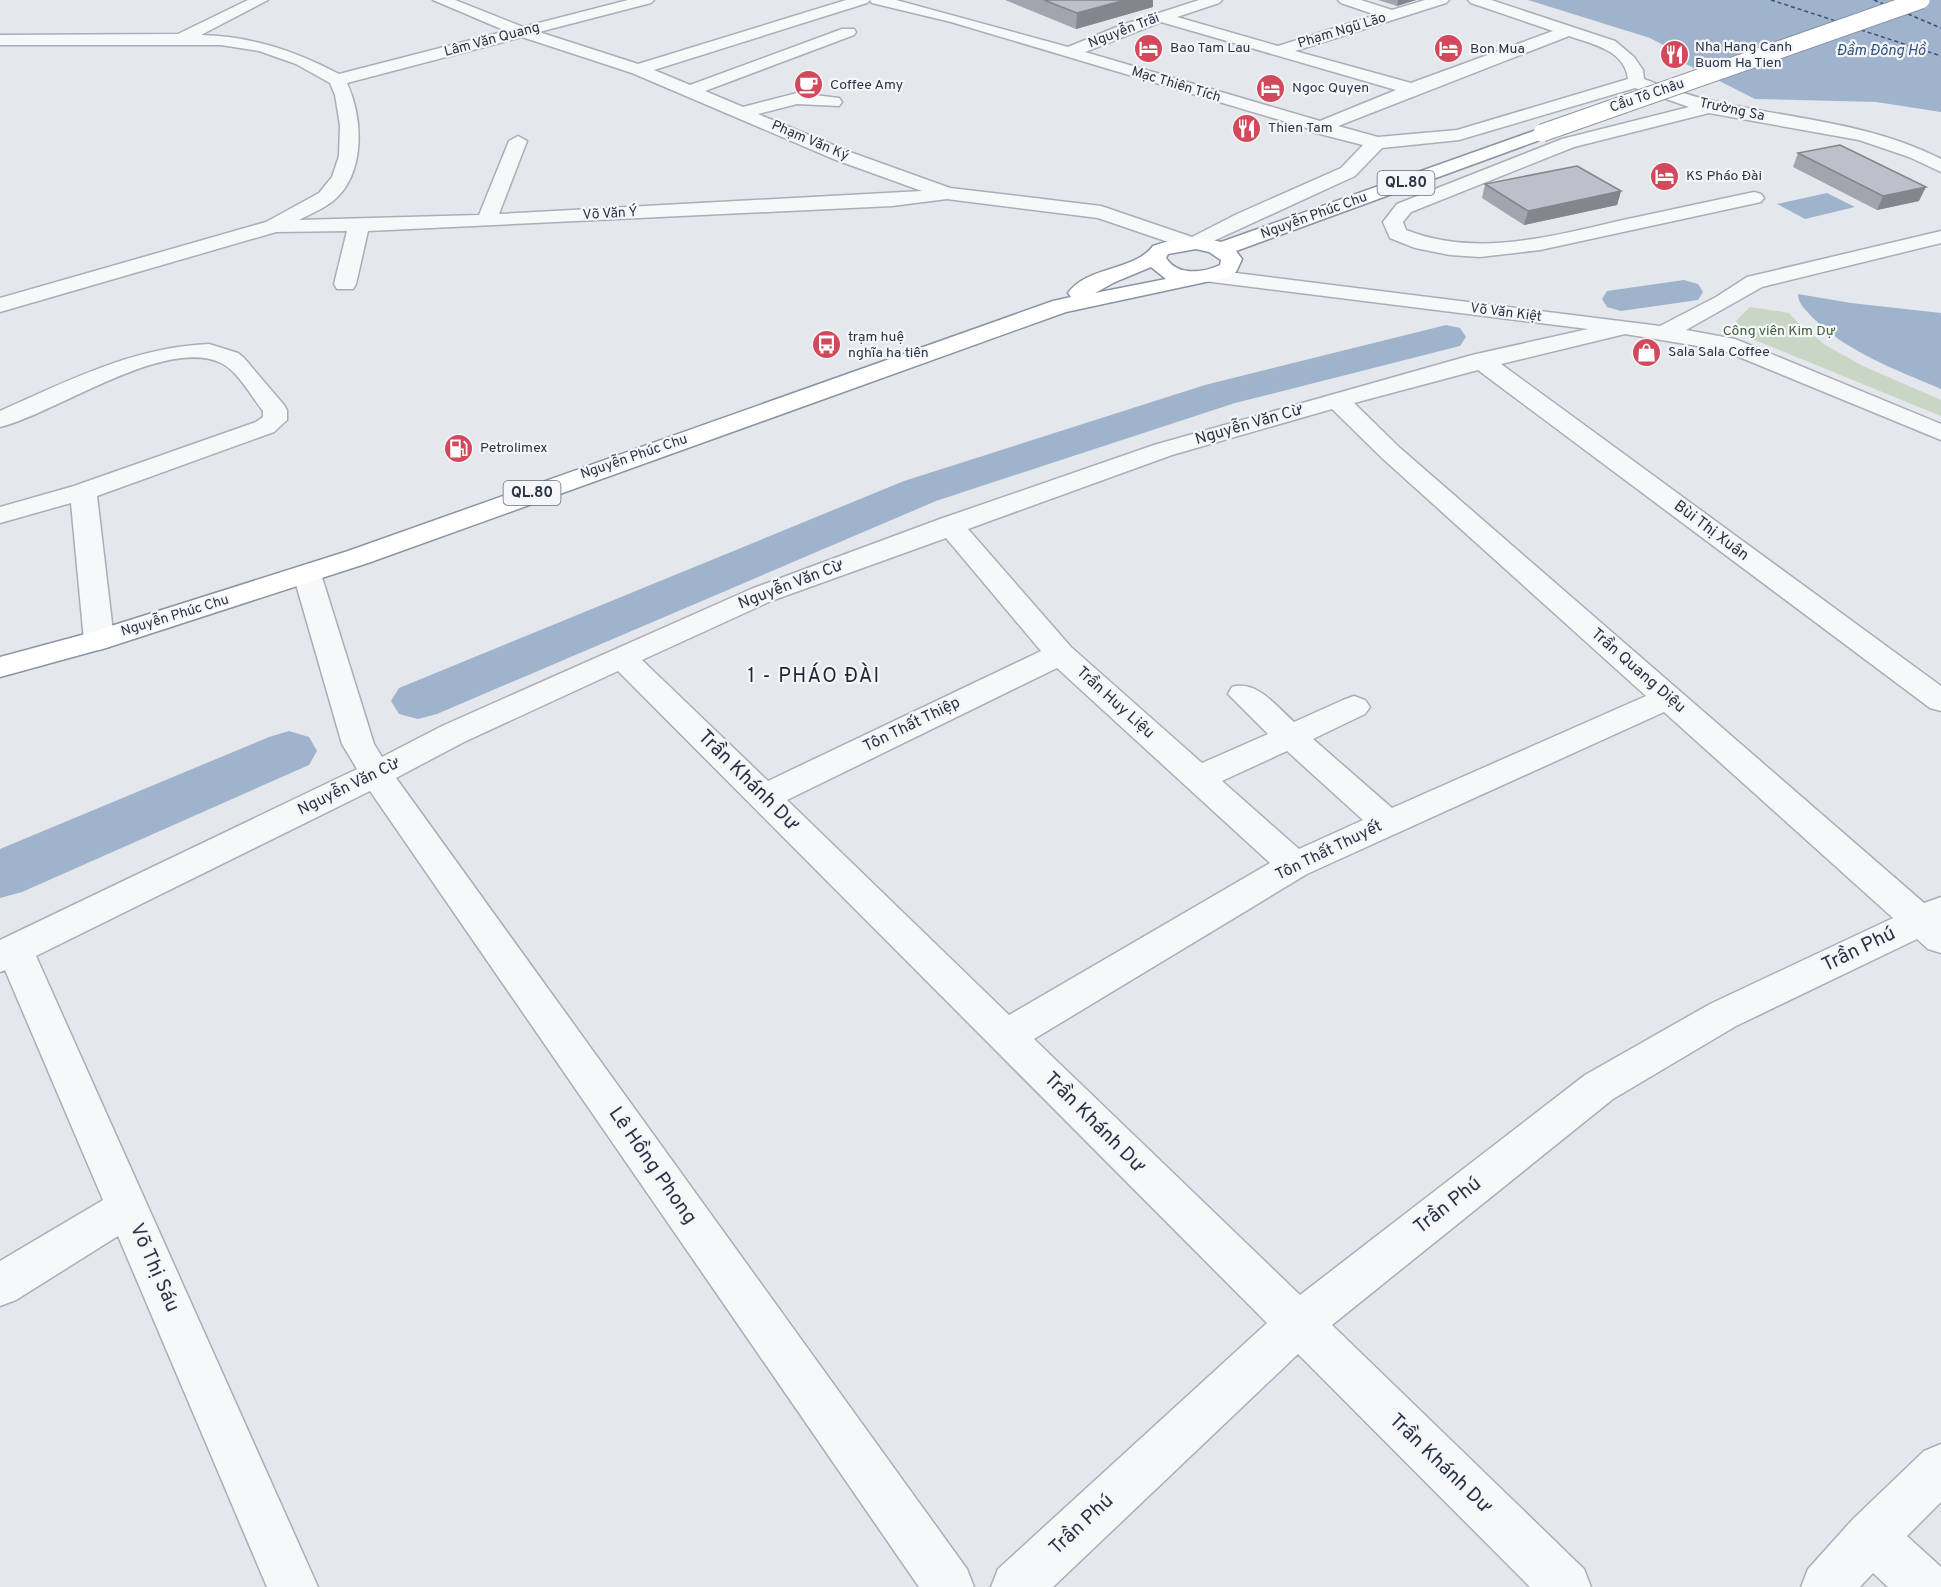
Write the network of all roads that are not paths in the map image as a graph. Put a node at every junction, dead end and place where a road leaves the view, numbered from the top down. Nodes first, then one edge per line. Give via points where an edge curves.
1 (260, 0) edge
2 (441, 0) edge
3 (646, 0) edge
4 (862, 0) edge
5 (877, 0) edge
6 (940, 0) edge
7 (1176, 0) edge
8 (1346, 0) edge
9 (1441, 0) edge
10 (1476, 0) edge
11 (1921, 0) edge
12 (1192, 6) junction
13 (1214, 7) edge
14 (1391, 15) junction
15 (1160, 17) junction
16 (956, 19) junction
17 (1236, 22) dead end
18 (1570, 30) junction
19 (522, 32) junction
20 (848, 32) dead end
21 (180, 39) junction
22 (0, 40) edge
23 (1301, 43) junction
24 (1277, 51) junction
25 (1070, 52) junction
26 (638, 69) junction
27 (337, 80) junction
28 (1636, 82) junction
29 (1412, 89) junction
30 (689, 91) junction
31 (832, 102) dead end
32 (1711, 107) junction
33 (743, 113) junction
34 (1318, 128) junction
35 (1542, 133) joint
36 (518, 141) dead end
37 (1377, 143) junction
38 (1508, 146) junction
39 (1539, 154) junction
40 (1941, 165) edge
41 (947, 193) junction
42 (1754, 198) dead end
43 (518, 199) dead end
44 (495, 201) junction
45 (1071, 209) junction
46 (487, 220) junction
47 (359, 224) junction
48 (273, 226) junction
49 (1941, 237) edge
50 (1193, 243) junction
51 (1226, 254) junction
52 (1156, 257) junction
53 (1204, 277) junction
54 (345, 284) dead end
55 (1346, 291) junction
56 (0, 305) edge
57 (1061, 306) junction
58 (1624, 327) junction
59 (1666, 332) junction
60 (1480, 360) junction
61 (1337, 400) junction
62 (0, 420) edge
63 (1941, 433) edge
64 (1941, 457) edge
65 (83, 492) junction
66 (0, 515) edge
67 (950, 525) junction
68 (307, 574) junction
69 (99, 640) junction
70 (1060, 654) junction
71 (622, 658) junction
72 (0, 668) edge
73 (1243, 694) dead end
74 (1668, 698) junction
75 (1941, 701) edge
76 (1354, 707) dead end
77 (1293, 736) junction
78 (367, 759) junction
79 (1199, 778) junction
80 (764, 797) junction
81 (1388, 823) junction
82 (1295, 865) junction
83 (1934, 923) edge
84 (7, 953) edge
85 (1006, 1036) junction
86 (127, 1208) junction
87 (0, 1285) edge
88 (1298, 1324) junction
89 (1941, 1468) edge
90 (1871, 1537) junction
91 (282, 1582) edge
92 (949, 1587) edge
93 (1016, 1587) edge
94 (1566, 1587) edge
95 (1826, 1587) edge
96 (1925, 1587) edge

1 - 21 street
2 - 19 street, Phạm Văn Ký
3 - 19 street, Lâm Văn Quang
4 - 26 street
5 - 16 street, Mạc Thiên Tích
6 - 16 street
7 - 12 street
8 - 14 street
9 - 14 street, Phạm Ngũ Lão
10 - 18 street
11 - 35 highway, Cầu Tô Châu / QL.80, bridge
12 - 13 street
12 - 15 street, Nguyễn Trãi
14 - 23 street, Phạm Ngũ Lão
15 - 24 street
15 - 25 street, Nguyễn Trãi
16 - 25 street, Mạc Thiên Tích
17 - 23 street
18 - 28 street via 1623,53 1637,76
18 - 29 street
19 - 26 street, Phạm Văn Ký
19 - 27 street, Lâm Văn Quang
20 - 30 street
21 - 22 street
21 - 27 street via 262,47 302,61
23 - 24 street, Phạm Ngũ Lão
24 - 29 street
25 - 34 street, Mạc Thiên Tích
26 - 30 street, Phạm Văn Ký
27 - 48 street via 344,94 349,125 348,156 341,178 326,197
28 - 32 street, Trường Sa
28 - 37 street, Mạc Thiên Tích via 1459,135
29 - 34 street
30 - 33 street, Phạm Văn Ký
31 - 33 street via 788,98
32 - 39 street
32 - 40 street, Trường Sa via 1882,139
33 - 41 street, Phạm Văn Ký via 843,156
34 - 37 street, Mạc Thiên Tích
35 - 38 highway, Nguyễn Phúc Chu / QL.80
36 - 44 street
37 - 50 street via 1367,148 1348,172
38 - 39 street
38 - 51 highway, Nguyễn Phúc Chu / QL.80
39 - 42 street via 1404,208 1392,222 1397,234 1442,249 1513,248
41 - 45 street, Phạm Văn Ký
41 - 46 street, Võ Văn Ý via 892,200
43 - 44 street
44 - 46 street
45 - 50 street, Phạm Văn Ký via 1101,212
45 - 52 street via 1084,223
46 - 47 street, Võ Văn Ý
47 - 48 street, Võ Văn Ý
47 - 54 street
48 - 56 street
49 - 59 street via 1755,282
50 - 51 highway
50 - 52 highway, Nguyễn Phúc Chu via 1168,246
51 - 53 highway via 1229,268
51 - 55 street, Võ Văn Kiệt
52 - 53 highway via 1164,269
52 - 57 highway, Nguyễn Phúc Chu / QL.80 via 1088,286
53 - 55 street, Võ Văn Kiệt
53 - 57 highway, Nguyễn Phúc Chu
55 - 58 street, Võ Văn Kiệt
57 - 68 highway, Nguyễn Phúc Chu / QL.80
58 - 59 street, Võ Văn Kiệt
58 - 60 street, Nguyễn Văn Cừ
59 - 63 street, Võ Văn Kiệt via 1726,344
59 - 64 street, Võ Văn Kiệt
60 - 61 street, Nguyễn Văn Cừ
60 - 75 street, Bùi Thị Xuân
61 - 67 street, Nguyễn Văn Cừ via 1163,450
61 - 74 street, Trần Quang Diệu via 1391,453
62 - 65 street via 115,370 161,355 187,352 220,353 232,359 275,410 275,420 265,427
65 - 66 street
65 - 69 street
67 - 70 street, Trần Huy Liệu
67 - 71 street, Nguyễn Văn Cừ via 761,595
68 - 69 highway, Nguyễn Phúc Chu / QL.80
68 - 78 street, Lê Hồng Phong
69 - 72 highway, Nguyễn Phúc Chu / QL.80
70 - 79 street, Trần Huy Liệu
70 - 80 street, Tôn Thất Thiệp
71 - 78 street, Nguyễn Văn Cừ via 453,734
71 - 80 street, Trần Khánh Dư
73 - 77 street
74 - 81 street, Tôn Thất Thuyết
74 - 83 street, Trần Quang Diệu
76 - 77 street
77 - 79 street
77 - 81 street
78 - 84 street, Nguyễn Văn Cừ
78 - 92 street, Lê Hồng Phong
79 - 82 street, Trần Huy Liệu
80 - 85 street, Trần Khánh Dư
81 - 82 street, Tôn Thất Thuyết
82 - 85 street, Tôn Thất Thuyết
83 - 88 street, Trần Phú via 1723,1015 1599,1088
84 - 86 street, Võ Thị Sáu
85 - 88 street, Trần Khánh Dư
86 - 87 street
86 - 91 street, Võ Thị Sáu
88 - 93 street, Trần Phú
88 - 94 street, Trần Khánh Dư
89 - 90 street
90 - 95 street
90 - 96 street

